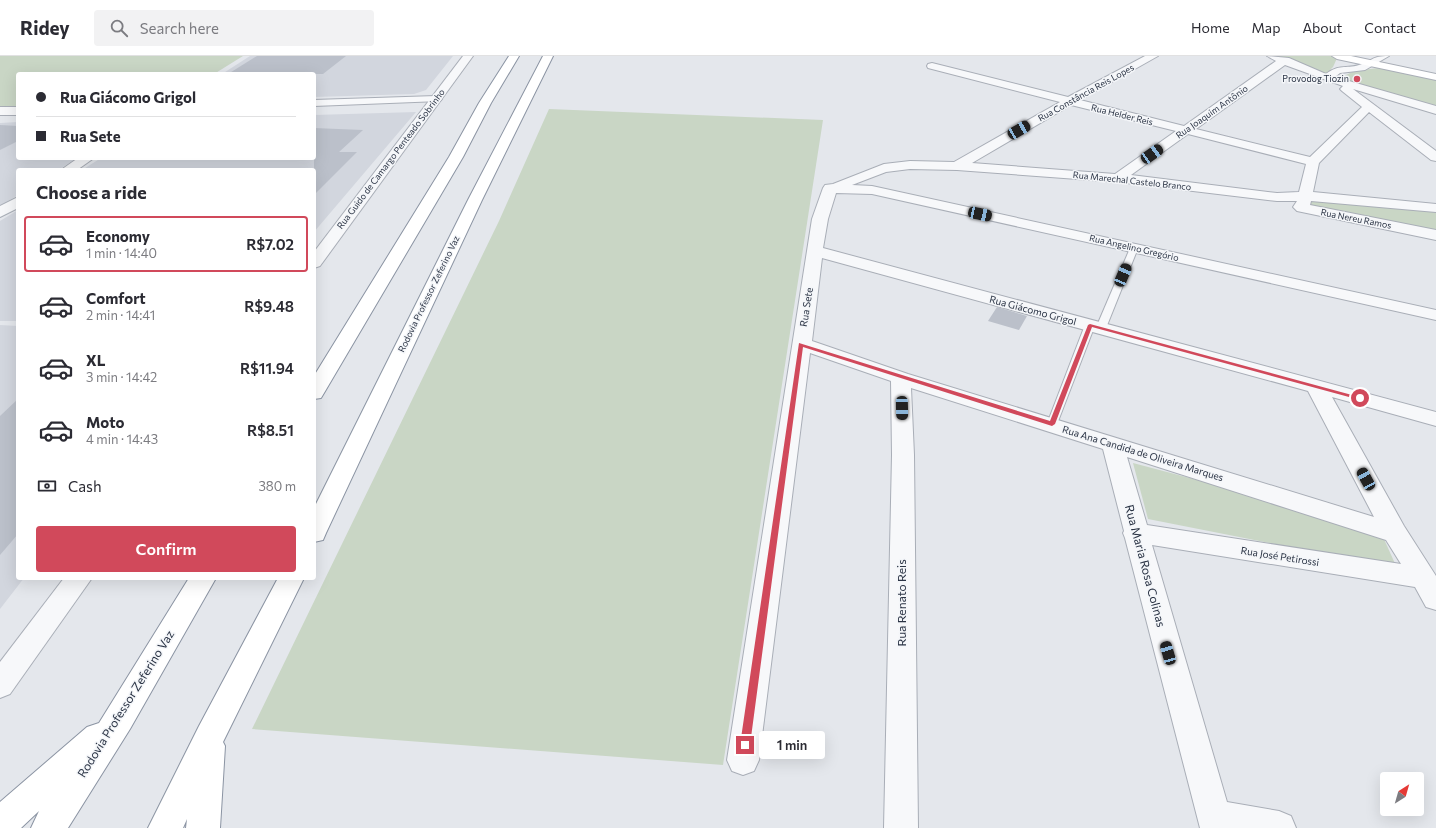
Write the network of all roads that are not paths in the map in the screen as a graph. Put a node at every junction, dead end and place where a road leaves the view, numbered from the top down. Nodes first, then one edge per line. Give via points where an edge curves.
1 (468, 56) edge
2 (548, 56) edge
3 (1153, 56) edge
4 (1272, 56) edge
5 (1337, 56) edge
6 (1351, 59) junction
7 (511, 60) edge
8 (1285, 60) junction
9 (1376, 60) edge
10 (932, 66) dead end
11 (1331, 76) junction
12 (1436, 77) edge
13 (537, 80) junction
14 (479, 91) dead end
15 (540, 100) dead end
16 (1401, 100) junction
17 (1069, 101) junction
18 (316, 103) edge
19 (433, 103) junction
20 (1365, 103) junction
21 (1436, 110) edge
22 (0, 111) edge
23 (16, 111) edge
24 (316, 111) edge
25 (532, 113) dead end
26 (465, 116) dead end
27 (16, 118) edge
28 (0, 119) edge
29 (1186, 130) junction
30 (509, 133) junction
31 (456, 157) junction
32 (1436, 157) edge
33 (84, 160) edge
34 (1313, 162) junction
35 (957, 166) junction
36 (71, 168) edge
37 (1118, 178) junction
38 (830, 188) junction
39 (1277, 197) joint
40 (1304, 202) junction
41 (16, 203) edge
42 (1436, 208) edge
43 (0, 213) edge
44 (1436, 235) edge
45 (1134, 248) junction
46 (815, 251) junction
47 (316, 260) edge
48 (1436, 315) edge
49 (1096, 327) junction
50 (801, 344) junction
51 (901, 378) junction
52 (1315, 385) junction
53 (316, 390) edge
54 (1436, 419) edge
55 (1052, 424) junction
56 (1112, 443) junction
57 (316, 529) edge
58 (1136, 533) junction
59 (1395, 533) junction
60 (78, 580) edge
61 (202, 580) edge
62 (290, 580) edge
63 (1430, 588) edge
64 (0, 684) edge
65 (119, 719) junction
66 (210, 736) junction
67 (743, 760) dead end
68 (1215, 823) edge
69 (0, 824) edge
70 (48, 828) edge
71 (165, 828) edge
72 (203, 828) edge
73 (901, 828) edge
74 (1279, 828) edge

1 - 19 street, Rua Guido de Camargo Penteado Sobrinho
2 - 13 main road, Rodovia Professor Zeferino Vaz
3 - 17 street, Rua Constância Reis Lopes
4 - 8 street
5 - 6 main road
6 - 9 main road
6 - 11 street via 1338,62
7 - 14 main road
7 - 31 main road
8 - 11 street
8 - 29 street, Rua Joaquim Antônio
9 - 11 street via 1368,66
9 - 12 main road
10 - 17 street, Rua Helder Reis
11 - 16 street
11 - 20 street
13 - 15 main road via 536,90
13 - 30 main road, Rodovia Professor Zeferino Vaz
16 - 20 street via 1370,98
16 - 21 street
17 - 29 street, Rua Helder Reis
17 - 35 street, Rua Constância Reis Lopes
18 - 19 street
19 - 24 street
19 - 47 street, Rua Guido de Camargo Penteado Sobrinho
20 - 32 street
20 - 34 street
22 - 23 street
25 - 30 main road
26 - 31 main road via 454,143
27 - 28 street
29 - 34 street, Rua Helder Reis
29 - 37 street, Rua Joaquim Antônio
30 - 57 main road, Rodovia Professor Zeferino Vaz via 414,323
31 - 53 main road
33 - 36 street
34 - 40 street
35 - 37 street, Rua Marechal Castelo Branco
35 - 38 street, Rua Marechal Castelo Branco via 910,165 884,168
37 - 39 street, Rua Marechal Castelo Branco
38 - 45 street, Rua Angelino Gregório via 872,190
38 - 46 street, Rua Sete via 820,219
39 - 40 street, Rua Nereu Ramos
40 - 42 street
40 - 44 street, Rua Nereu Ramos
41 - 43 street
45 - 48 street, Rua Angelino Gregório
45 - 49 lane
46 - 49 street, Rua Giácomo Grigol
46 - 50 street, Rua Sete
49 - 52 street, Rua Giácomo Grigol
49 - 55 lane
50 - 51 street, Rua Ana Candida de Oliveira Marques
50 - 67 street, Rua Sete
51 - 55 street, Rua Ana Candida de Oliveira Marques
51 - 73 street, Rua Renato Reis
52 - 54 street, Rua Giácomo Grigol
52 - 59 street
55 - 56 street, Rua Ana Candida de Oliveira Marques
56 - 58 street, Rua Maria Rosa Colinas
56 - 59 street, Rua Ana Candida de Oliveira Marques
58 - 63 street, Rua José Petirossi
58 - 68 street, Rua Maria Rosa Colinas
59 - 63 street
60 - 64 street
61 - 65 main road, Rodovia Professor Zeferino Vaz
62 - 66 main road
65 - 69 main road
65 - 70 main road, Rodovia Professor Zeferino Vaz
66 - 71 main road
66 - 72 main road
68 - 74 street

